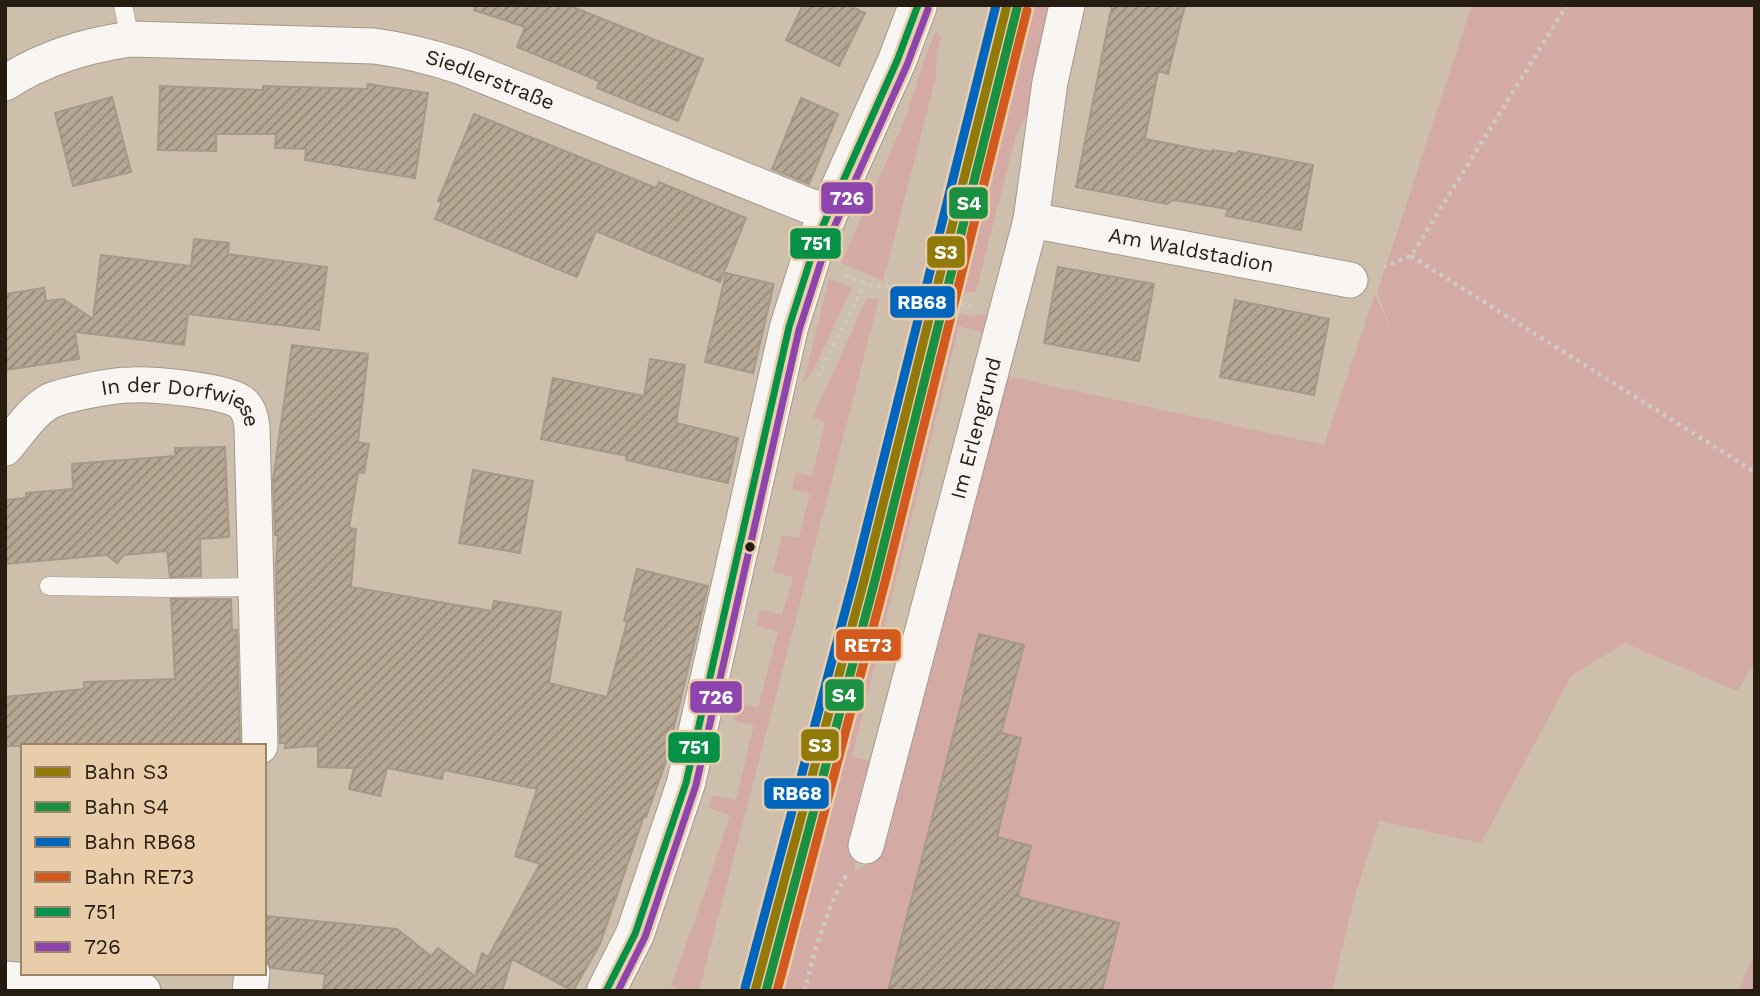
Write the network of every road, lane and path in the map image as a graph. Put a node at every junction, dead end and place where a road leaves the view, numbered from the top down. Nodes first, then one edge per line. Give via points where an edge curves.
1 (123, 5) edge
2 (918, 5) edge
3 (1067, 5) edge
4 (1567, 5) edge
5 (130, 39) junction
6 (5, 83) edge
7 (829, 214) junction
8 (1031, 220) junction
9 (856, 279) dead end
10 (1350, 280) dead end
11 (865, 283) junction
12 (978, 308) dead end
13 (815, 382) dead end
14 (5, 448) edge
15 (1755, 472) edge
16 (50, 586) dead end
17 (255, 587) junction
18 (260, 744) edge
19 (866, 846) joint
20 (5, 979) edge
21 (143, 991) edge
22 (606, 991) edge
23 (806, 991) edge

1 - 5 lane
2 - 7 street
3 - 8 street, Im Erlengrund via 1048,95
4 - 15 path via 1411,256
5 - 6 street, Siedlerstraße via 46,60
5 - 7 street, Siedlerstraße via 373,46 428,56
7 - 22 street via 808,261 789,327 686,783 635,934
8 - 10 street, Am Waldstadion
8 - 19 street, Im Erlengrund
9 - 11 path
11 - 12 path
11 - 13 path
14 - 17 street, In der Dorfwiese via 50,401 117,386 217,393 237,400 248,410 253,427
16 - 17 lane
17 - 18 street, In der Dorfwiese
19 - 23 path via 844,879 827,919
20 - 21 street

